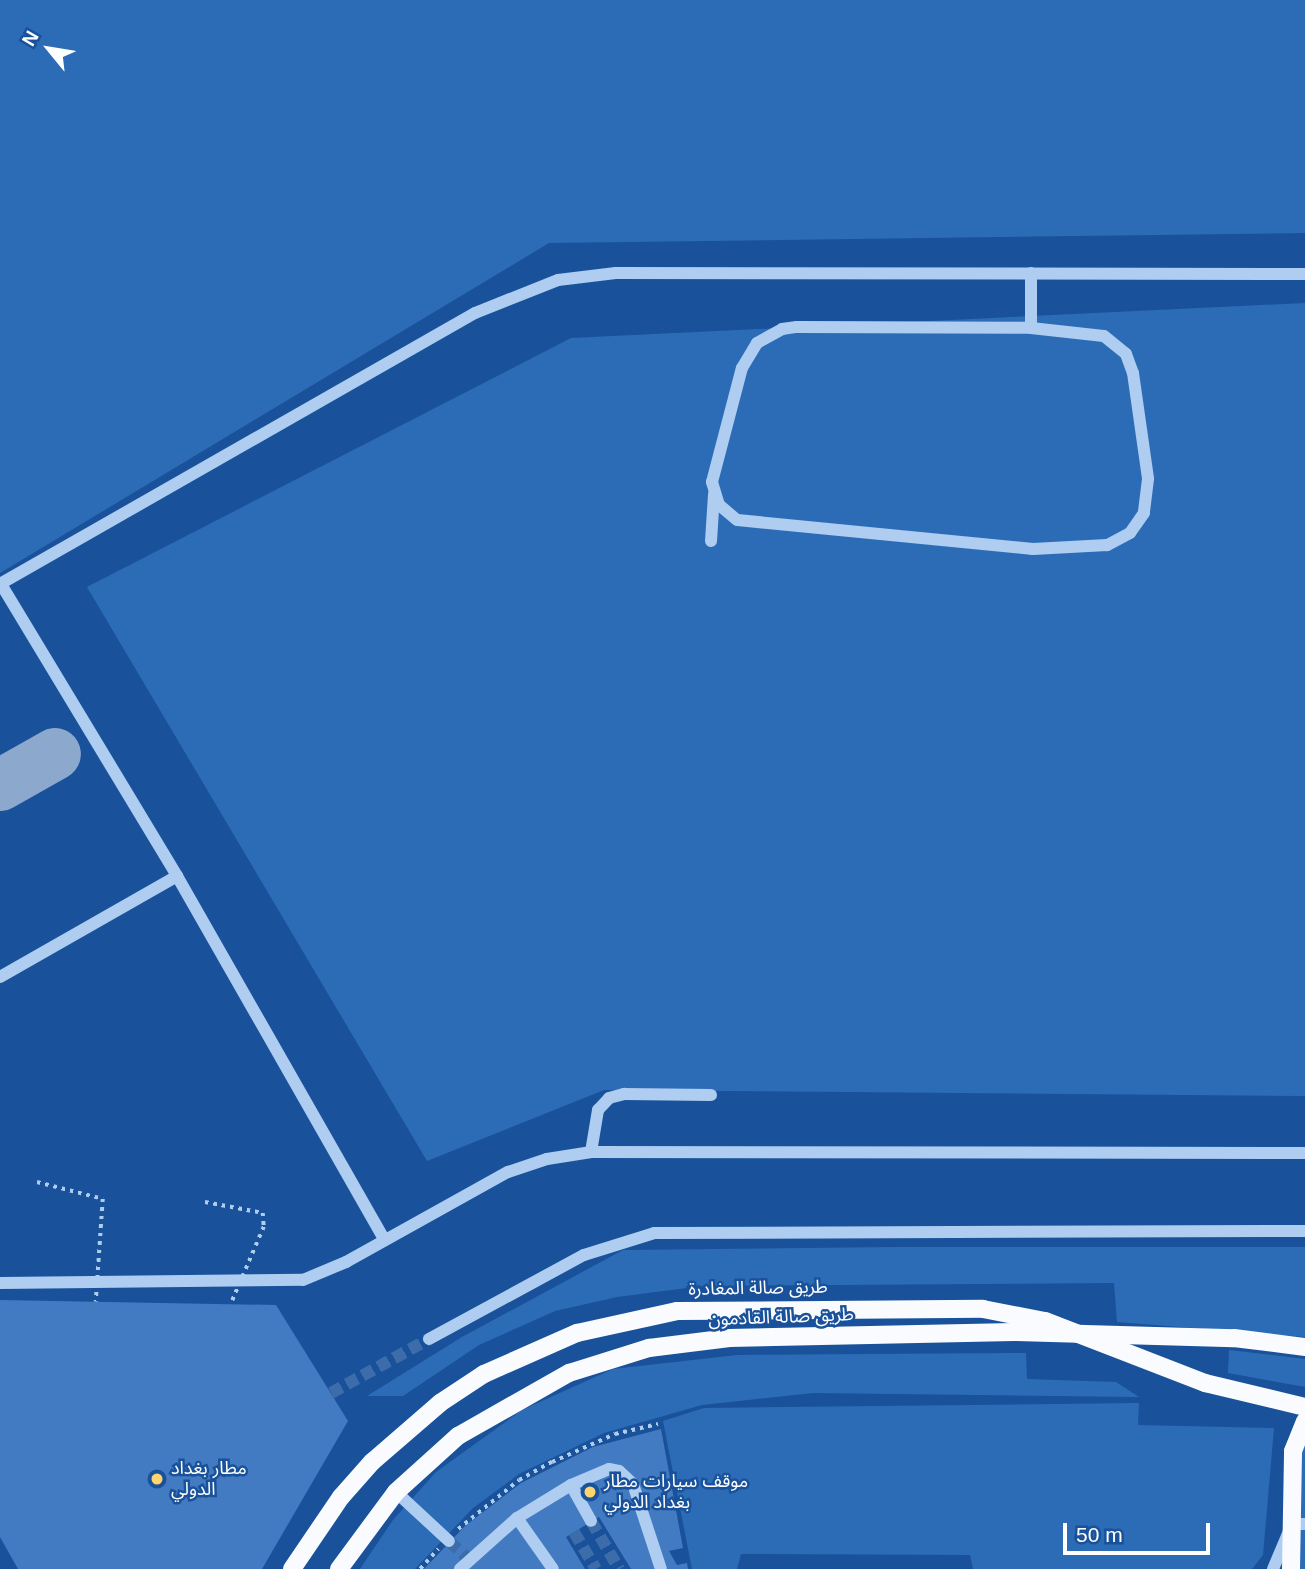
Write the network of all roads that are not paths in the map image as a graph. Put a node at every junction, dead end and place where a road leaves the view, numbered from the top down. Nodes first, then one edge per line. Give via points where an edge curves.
1 (1031, 273) junction
2 (1305, 274) edge
3 (1031, 328) junction
4 (714, 494) junction
5 (711, 541) dead end
6 (0, 584) edge
7 (177, 876) junction
8 (0, 977) edge
9 (711, 1095) dead end
10 (590, 1152) junction
11 (1305, 1153) edge
12 (1305, 1231) edge
13 (385, 1240) junction
14 (0, 1283) edge
15 (429, 1339) tunnel mouth
16 (1305, 1347) edge
17 (1305, 1408) edge
18 (1305, 1421) edge
19 (571, 1485) junction
20 (396, 1492) junction
21 (517, 1518) junction
22 (592, 1521) tunnel mouth
23 (1298, 1524) edge
24 (448, 1540) tunnel mouth
25 (292, 1569) edge
26 (339, 1569) edge
27 (460, 1569) edge
28 (553, 1569) edge
29 (662, 1569) edge
30 (1273, 1569) edge
31 (1291, 1569) edge

1 - 2 lane
1 - 3 lane
1 - 6 lane via 617,272 529,289 462,320
3 - 4 lane via 797,327 769,334 742,368 714,470
3 - 4 lane via 1104,336 1119,346 1130,363 1149,491 1138,523 1119,540 1094,547 1010,548 900,533 748,523 727,514
4 - 5 lane
6 - 7 lane
7 - 8 lane
7 - 13 lane
9 - 10 lane via 624,1094 609,1098 598,1110
10 - 11 lane
10 - 13 lane via 508,1172
12 - 15 lane via 654,1233 584,1255
13 - 14 lane via 332,1270 288,1282
16 - 20 main road, طريق صالة القادمون via 1234,1338 1014,1332 690,1341 608,1359 531,1391 458,1436
17 - 25 main road, طريق صالة المغادرة, bridge via 1205,1382 1070,1329 994,1311 941,1306 677,1311 577,1333 484,1374 440,1403 372,1462 334,1506
18 - 23 main road via 1293,1451
19 - 21 lane
19 - 22 lane
19 - 29 lane via 609,1469 627,1476
20 - 24 lane
20 - 26 main road, طريق صالة القادمون
21 - 27 lane
21 - 28 lane
23 - 30 lane
23 - 31 main road

